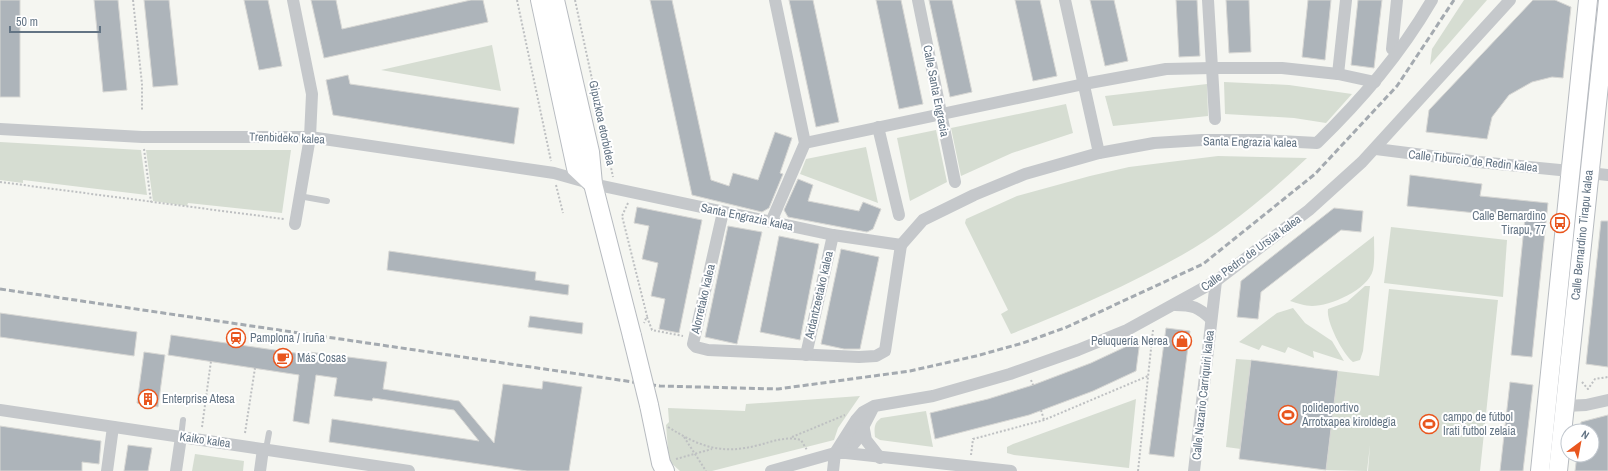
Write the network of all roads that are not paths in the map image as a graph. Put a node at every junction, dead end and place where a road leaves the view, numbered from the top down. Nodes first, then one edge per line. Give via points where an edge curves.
1 (293, 0) edge
2 (540, 0) edge
3 (555, 0) edge
4 (775, 0) edge
5 (918, 0) edge
6 (1065, 0) edge
7 (1208, 0) edge
8 (1346, 0) edge
9 (1397, 0) edge
10 (1432, 0) edge
11 (1510, 0) edge
12 (1588, 0) edge
13 (1608, 0) edge
14 (1392, 49) dead end
15 (1212, 68) junction
16 (1338, 74) junction
17 (1375, 82) junction
18 (1084, 84) junction
19 (940, 114) junction
20 (1215, 119) dead end
21 (878, 127) junction
22 (0, 129) edge
23 (310, 137) junction
24 (805, 143) junction
25 (1376, 149) junction
26 (1099, 153) junction
27 (1570, 171) junction
28 (1589, 173) junction
29 (1608, 175) edge
30 (955, 182) dead end
31 (593, 184) junction
32 (300, 196) junction
33 (327, 201) dead end
34 (723, 212) junction
35 (899, 215) dead end
36 (290, 222) road end
37 (771, 222) junction
38 (833, 236) junction
39 (901, 245) junction
40 (1216, 281) junction
41 (1175, 305) junction
42 (1211, 320) junction
43 (758, 352) joint
44 (806, 355) junction
45 (1608, 400) edge
46 (874, 406) junction
47 (1565, 406) junction
48 (0, 410) edge
49 (183, 420) dead end
50 (863, 424) junction
51 (113, 427) junction
52 (269, 433) dead end
53 (181, 437) junction
54 (265, 449) junction
55 (840, 453) junction
56 (880, 458) junction
57 (664, 467) edge
58 (106, 471) edge
59 (176, 471) edge
60 (260, 471) edge
61 (409, 471) edge
62 (771, 471) edge
63 (833, 471) edge
64 (1011, 471) edge
65 (1194, 471) edge
66 (1540, 471) edge
67 (1558, 471) edge

1 - 23 street via 312,94
2 - 31 street via 576,168
3 - 31 street, Gipuzkoa etorbidea via 590,152
4 - 24 street
5 - 19 street, Calle Santa Engracia
6 - 18 street
7 - 15 street
8 - 16 street
9 - 14 street
10 - 17 street, Santa Engrazia kalea via 1413,31
11 - 25 street, Calle Pedro de Ursúa kalea
12 - 27 street, Calle Bernardino Tirapu kalea
13 - 28 street, Calle Bernardino Tirapu kalea
15 - 16 street via 1282,68
15 - 18 street via 1166,69
15 - 20 street
16 - 17 street
17 - 26 street, Santa Engrazia kalea via 1317,144 1262,140 1202,140 1154,143
18 - 19 street
18 - 26 street
19 - 21 street
19 - 30 street, Calle Santa Engracia
21 - 24 street
21 - 35 street
22 - 23 street, Trenbideko kalea via 142,136
23 - 31 street, Trenbideko kalea via 554,173
23 - 32 street
24 - 37 street
25 - 27 street, Calle Tiburcio de Redin kalea
25 - 40 street, Calle Pedro de Ursúa kalea via 1309,210
26 - 39 street, Santa Engrazia kalea via 1024,174 974,194 923,220
27 - 66 street, Calle Bernardino Tirapu kalea
28 - 29 street
28 - 47 street, Calle Bernardino Tirapu kalea
31 - 34 street, Santa Engrazia kalea
31 - 57 street, Gipuzkoa etorbidea, bridge via 637,332 649,405
32 - 33 lane
32 - 36 street
34 - 37 street, Santa Engrazia kalea
34 - 43 street, Alorretako kalea via 693,344 708,350
37 - 38 street, Santa Engrazia kalea
38 - 39 street, Santa Engrazia kalea
38 - 44 street, Ardantzeetako kalea
39 - 44 street, Ardantzeetako kalea via 885,351 876,356
40 - 41 street, Calle Pedro de Ursúa kalea
40 - 42 street, Calle Nazario Carriquiri kalea
41 - 42 street via 1192,305
41 - 46 street, Calle Pedro de Ursúa kalea via 1127,330 1010,374 933,396
42 - 65 street, Calle Nazario Carriquiri kalea
43 - 44 street, Ardantzeetako kalea
45 - 47 street
46 - 50 street
46 - 55 street, Calle Pedro de Ursúa kalea via 863,412 856,420
47 - 67 street, Calle Bernardino Tirapu kalea
48 - 51 street, Kaiko kalea
49 - 53 lane
50 - 55 street via 856,441
50 - 56 street via 866,440
51 - 53 street, Kaiko kalea
51 - 58 street
52 - 54 lane
53 - 54 street, Kaiko kalea
53 - 59 street
54 - 60 street
54 - 61 street, Kaiko kalea
55 - 56 street
55 - 62 street
55 - 63 street
56 - 64 street

